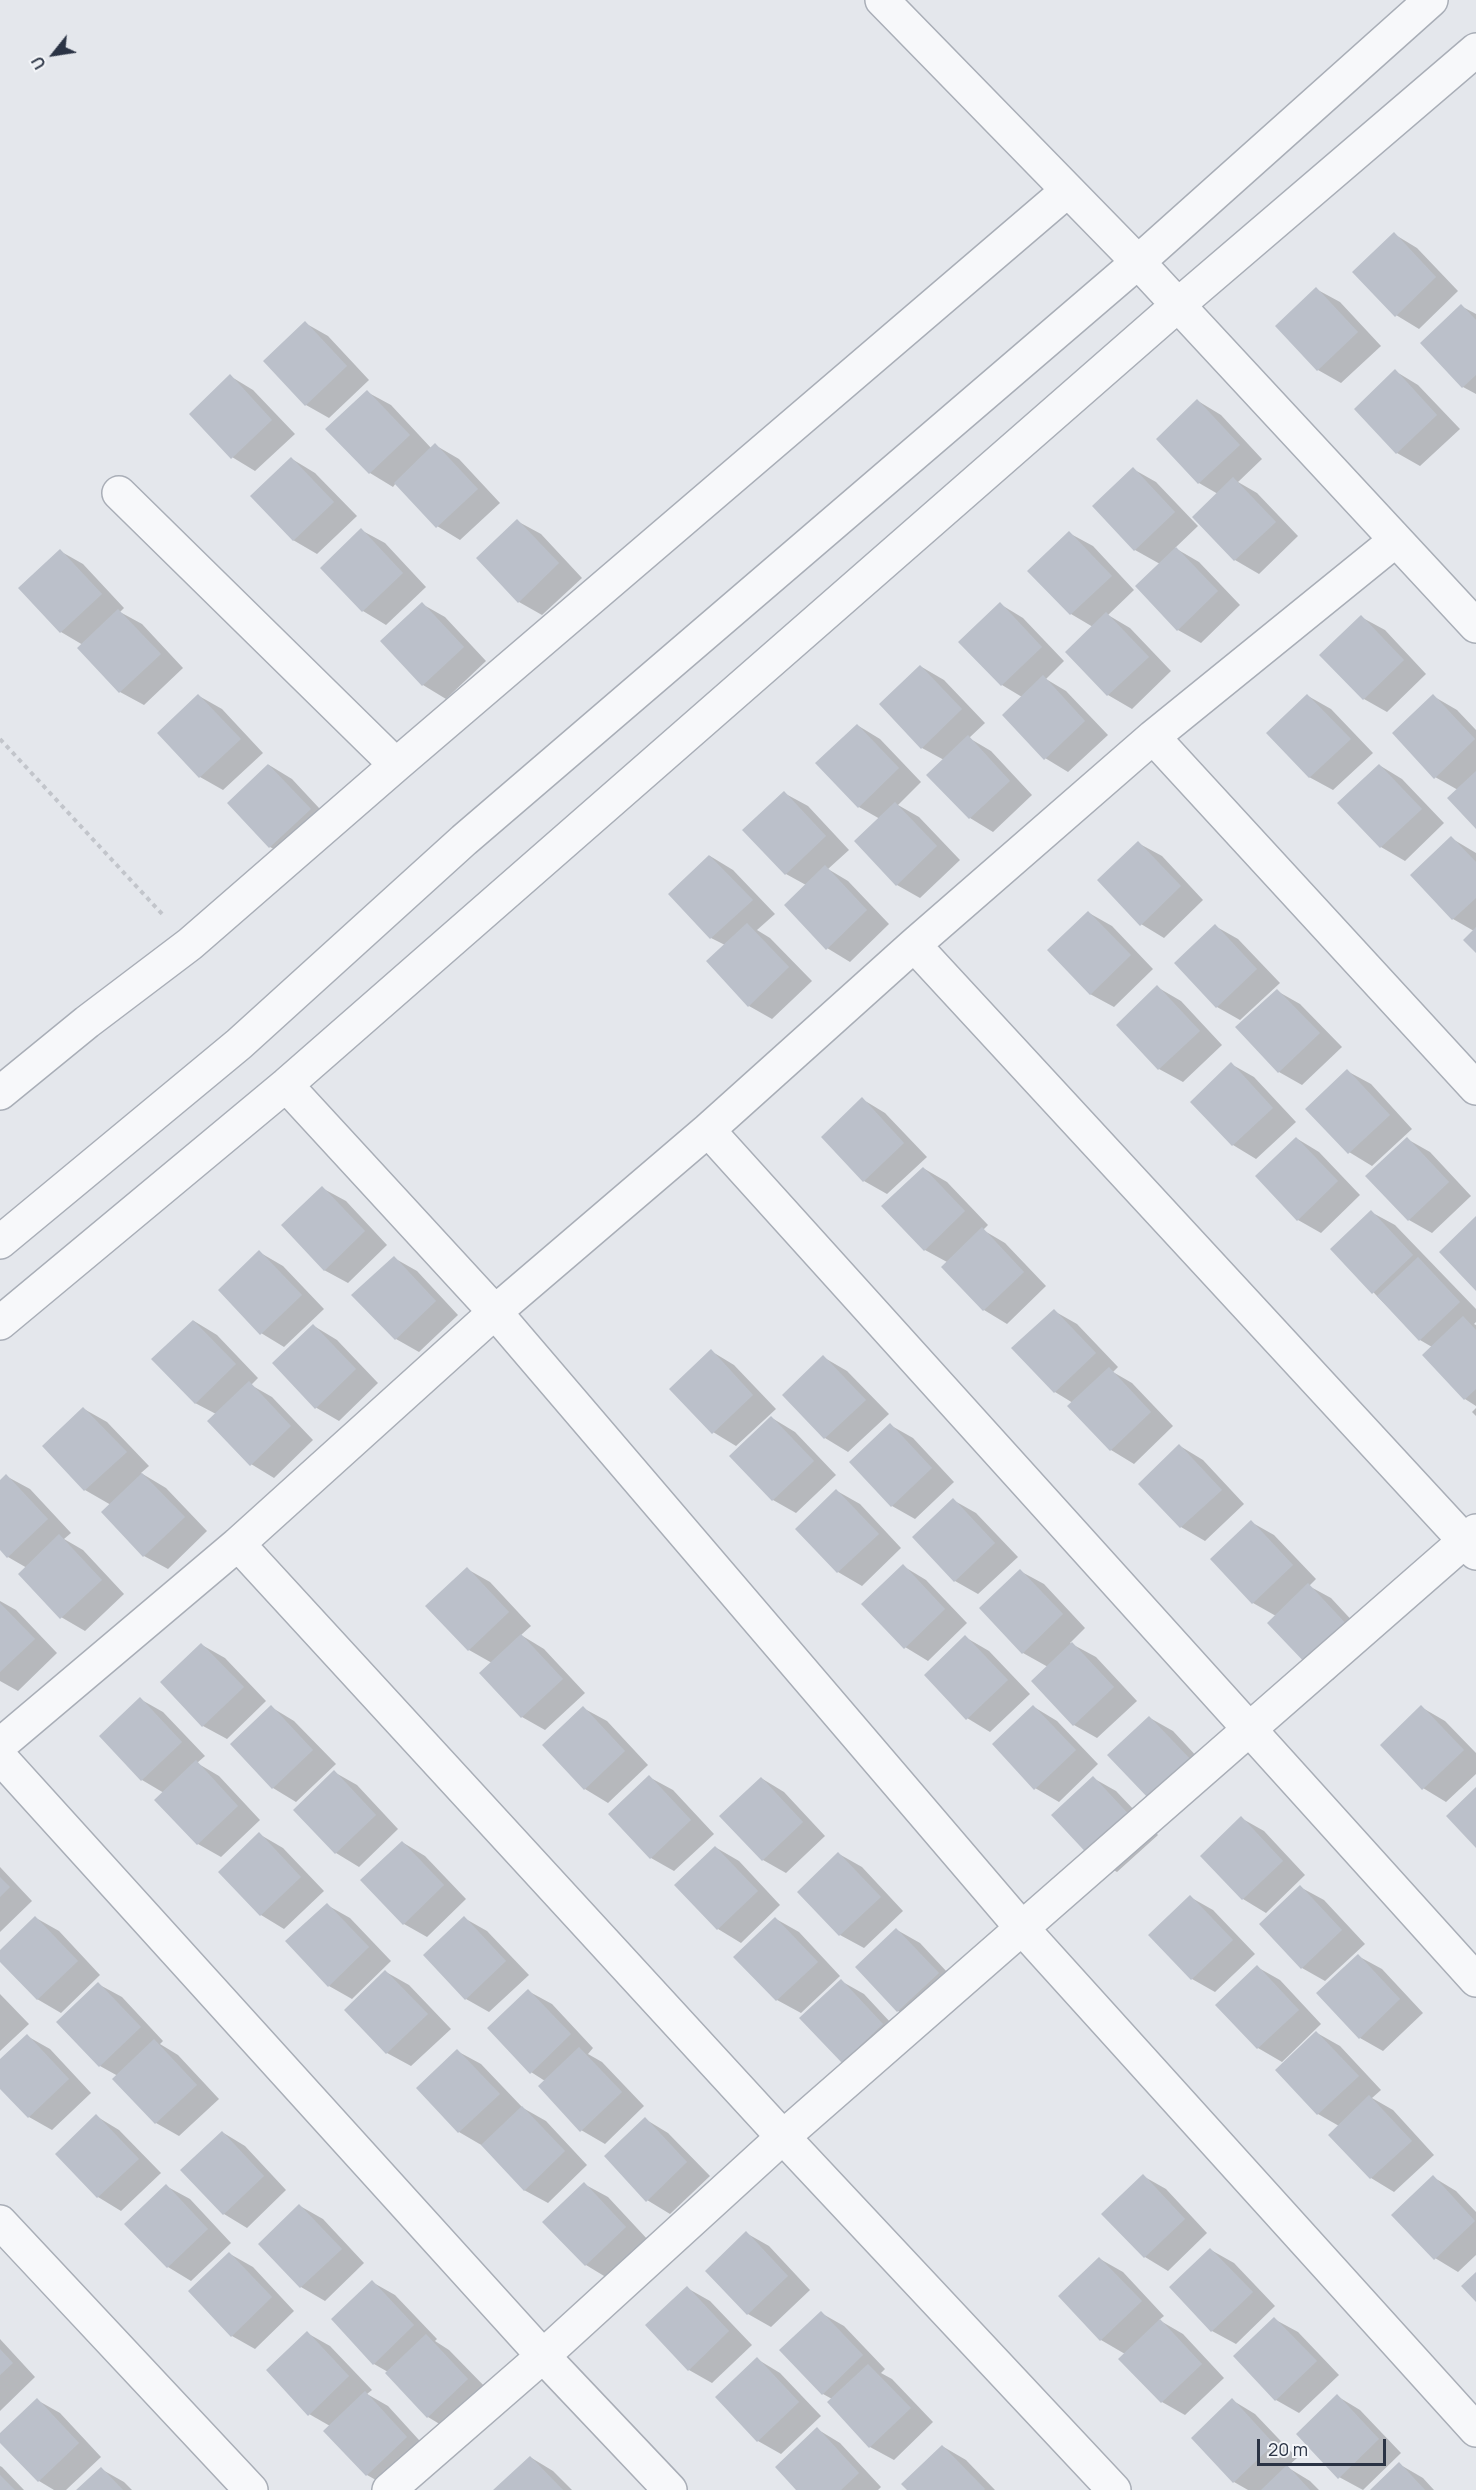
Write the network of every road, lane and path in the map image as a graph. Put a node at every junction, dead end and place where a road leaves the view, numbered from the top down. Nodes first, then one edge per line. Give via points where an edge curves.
1 (882, 0) edge
2 (1431, 0) edge
3 (1476, 50) edge
4 (1067, 191) junction
5 (1138, 262) junction
6 (1178, 305) junction
7 (119, 493) dead end
8 (1396, 540) junction
9 (1476, 626) edge
10 (1154, 736) junction
11 (0, 739) edge
12 (396, 765) junction
13 (190, 944) junction
14 (914, 945) junction
15 (286, 1085) junction
16 (1476, 1088) edge
17 (0, 1093) edge
18 (708, 1130) junction
19 (0, 1242) edge
20 (495, 1312) junction
21 (0, 1323) edge
22 (1472, 1541) edge
23 (238, 1544) junction
24 (1251, 1729) junction
25 (0, 1745) edge
26 (0, 1757) edge
27 (1021, 1927) junction
28 (1476, 1980) edge
29 (783, 2137) junction
30 (0, 2222) edge
31 (543, 2356) junction
32 (1476, 2430) edge
33 (251, 2490) edge
34 (389, 2490) edge
35 (670, 2490) edge
36 (1114, 2490) edge

1 - 4 street
2 - 5 street
3 - 6 street
4 - 5 street
4 - 12 street
5 - 6 street
5 - 19 street via 464,840 239,1044
6 - 8 street
6 - 15 street
7 - 12 street
8 - 9 street
8 - 10 street
10 - 14 street
10 - 16 street
11 - 13 path
12 - 13 street
13 - 17 street
14 - 18 street
14 - 22 street
15 - 20 street
15 - 21 street
18 - 20 street
18 - 24 street
20 - 23 street
20 - 27 street
22 - 24 street
23 - 25 street
23 - 29 street
24 - 27 street
24 - 28 street
26 - 31 street
27 - 29 street
27 - 32 street
29 - 31 street
29 - 36 street
30 - 33 street
31 - 34 street
31 - 35 street

